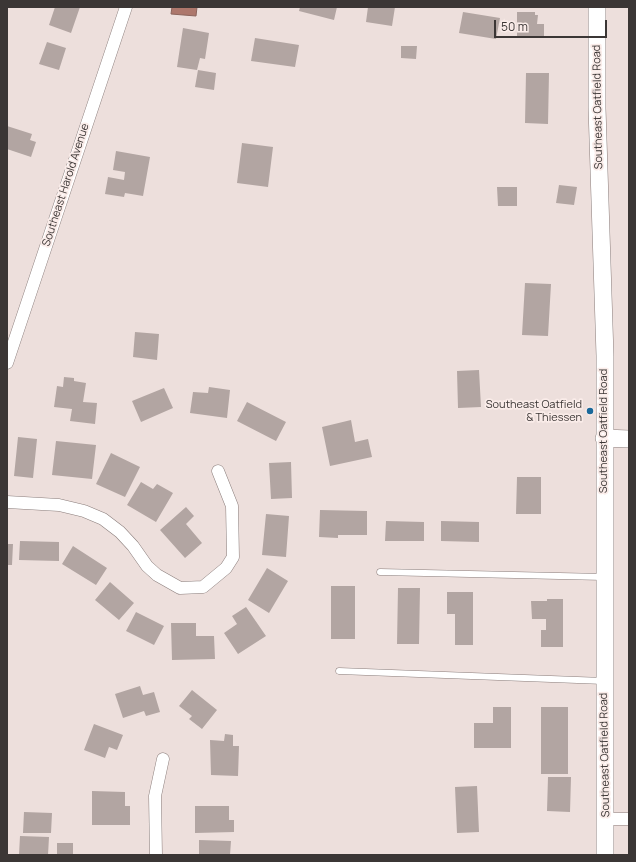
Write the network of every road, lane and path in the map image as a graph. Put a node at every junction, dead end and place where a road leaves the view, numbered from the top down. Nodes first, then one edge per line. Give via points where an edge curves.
1 (126, 7) edge
2 (597, 7) edge
3 (8, 355) edge
4 (604, 438) junction
5 (629, 439) edge
6 (218, 472) dead end
7 (7, 502) edge
8 (380, 572) dead end
9 (604, 577) junction
10 (339, 671) dead end
11 (604, 681) junction
12 (163, 759) dead end
13 (605, 819) junction
14 (629, 819) edge
15 (156, 855) edge
16 (606, 855) edge

1 - 3 street, Southeast Harold Avenue
2 - 4 main road, Southeast Oatfield Road via 597,108 605,356
4 - 5 main road
4 - 9 main road, Southeast Oatfield Road
6 - 7 street via 232,506 233,557 226,568 204,587 180,588 157,575 120,532 84,511 59,505
8 - 9 lane
9 - 11 main road, Southeast Oatfield Road
10 - 11 lane
11 - 13 main road, Southeast Oatfield Road
12 - 15 street via 156,796
13 - 14 street
13 - 16 main road, Southeast Oatfield Road

